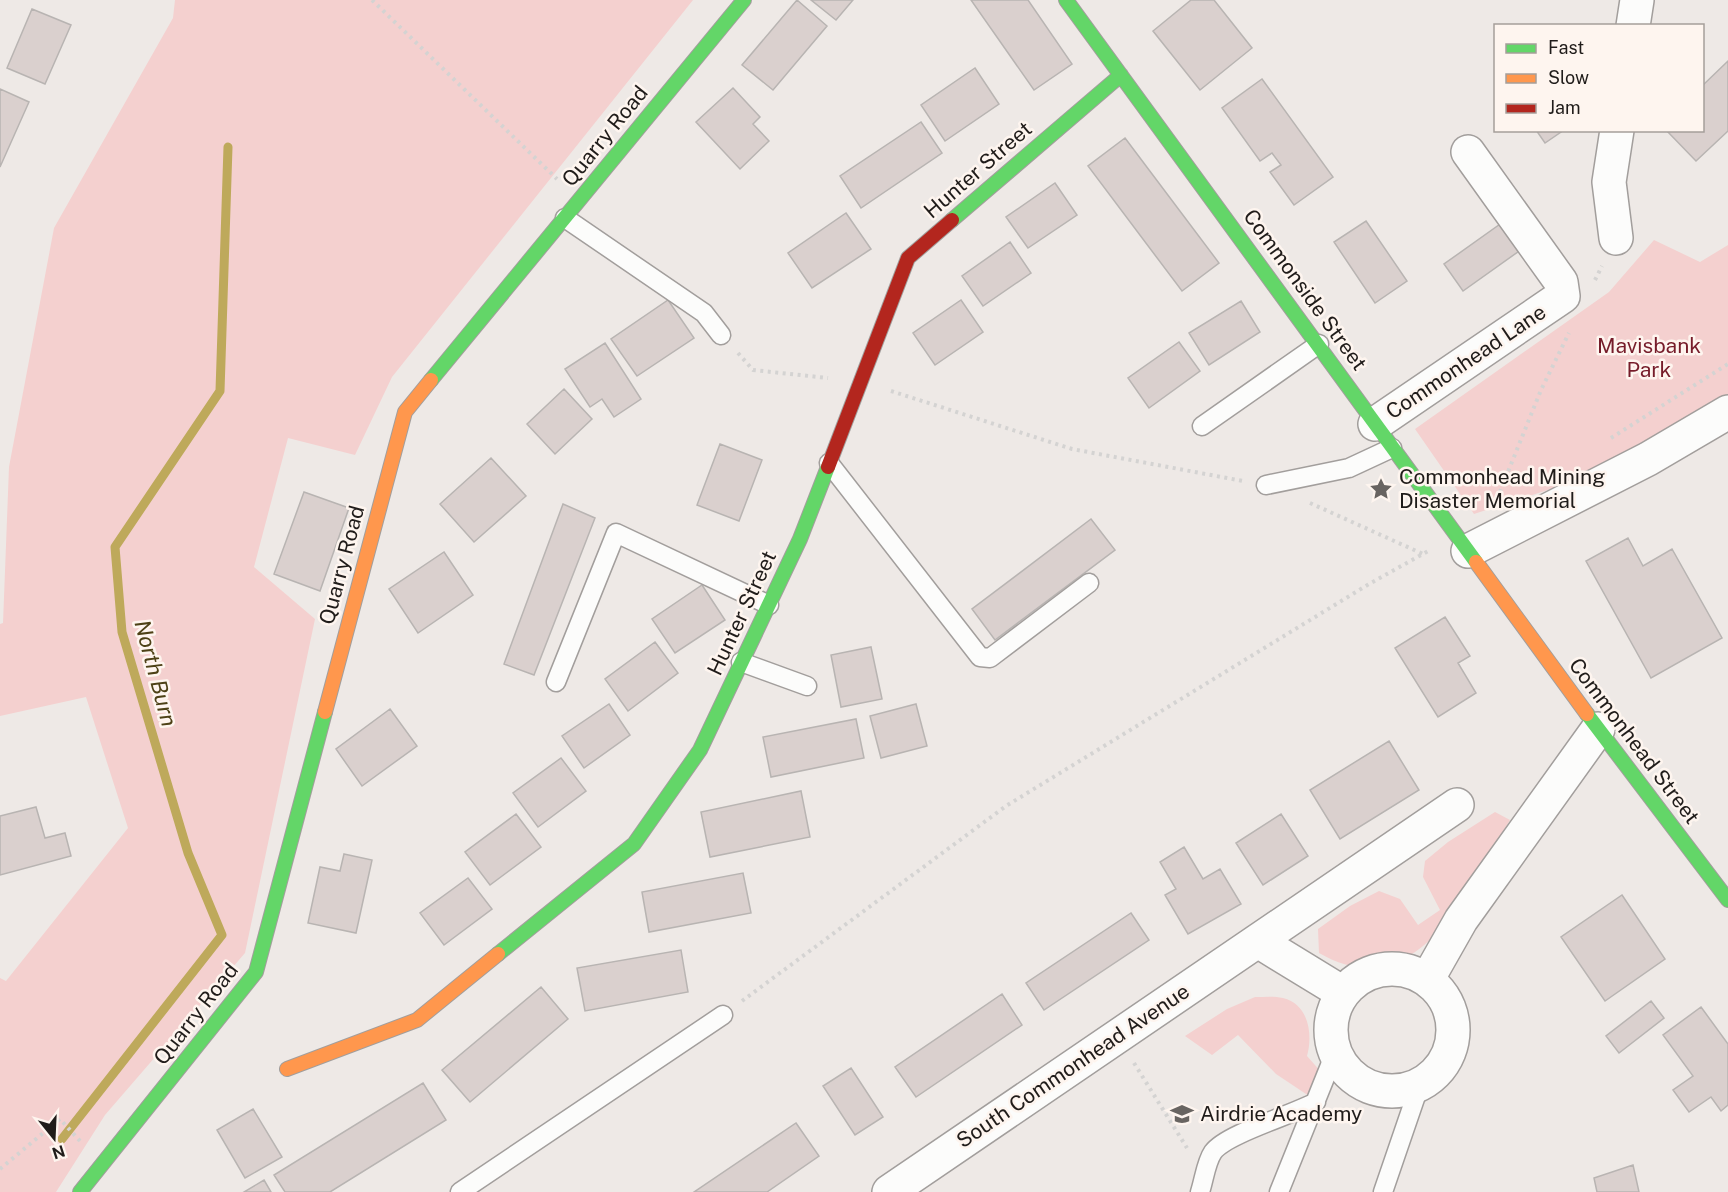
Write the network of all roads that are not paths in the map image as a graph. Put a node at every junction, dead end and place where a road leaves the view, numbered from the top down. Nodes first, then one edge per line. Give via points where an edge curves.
1 (744, 0) edge
2 (1066, 0) edge
3 (1637, 0) edge
4 (1633, 24) edge
5 (1121, 75) junction
6 (1617, 132) edge
7 (1468, 152) dead end
8 (565, 218) junction
9 (1616, 238) road end
10 (721, 335) road end
11 (1319, 345) junction
12 (1728, 412) edge
13 (1202, 426) dead end
14 (1384, 436) junction
15 (830, 463) junction
16 (1266, 485) road end
17 (1463, 543) junction
18 (1089, 583) dead end
19 (769, 605) junction
20 (1508, 606) joint
21 (741, 662) junction
22 (556, 682) dead end
23 (807, 686) dead end
24 (1598, 729) junction
25 (1457, 805) dead end
26 (1728, 900) edge
27 (1258, 941) junction
28 (1427, 980) junction
29 (1343, 993) junction
30 (723, 1015) road end
31 (1335, 1053) junction
32 (288, 1069) dead end
33 (1420, 1084) junction
34 (1316, 1102) junction
35 (1203, 1185) edge
36 (80, 1192) edge
37 (460, 1192) edge
38 (889, 1192) edge
39 (1280, 1192) edge
40 (1383, 1192) edge

1 - 8 street, Quarry Road
2 - 5 street, Commonside Street
3 - 4 street
5 - 11 street, Commonside Street
5 - 15 street, Hunter Street via 908,258
6 - 9 street via 1609,182
7 - 14 street, Commonhead Lane via 1562,282 1563,296
8 - 10 lane via 704,313
8 - 36 street, Quarry Road via 405,412 256,972
11 - 13 lane
11 - 14 street, Commonside Street
12 - 17 street via 1648,459
14 - 16 lane via 1348,468
14 - 17 street, Commonside Street
15 - 18 lane via 980,657 990,658
15 - 19 street, Hunter Street
17 - 20 street, Commonside Street
19 - 21 street, Hunter Street
19 - 22 lane via 616,533
20 - 24 street, Commonhead Street
21 - 23 lane
21 - 32 street, Hunter Street via 700,750 634,844 417,1020
24 - 26 street, Commonhead Street
24 - 28 street via 1461,920
25 - 27 street, South Commonhead Avenue
27 - 29 street
27 - 38 street, South Commonhead Avenue
28 - 29 street via 1411,972 1373,971
28 - 33 street via 1442,994 1451,1014 1453,1034 1448,1055 1437,1072
29 - 31 street via 1332,1022
30 - 37 lane
31 - 33 street via 1346,1070 1380,1090 1400,1091
31 - 34 lane
33 - 40 lane
34 - 35 lane via 1230,1138 1213,1153
34 - 39 lane

